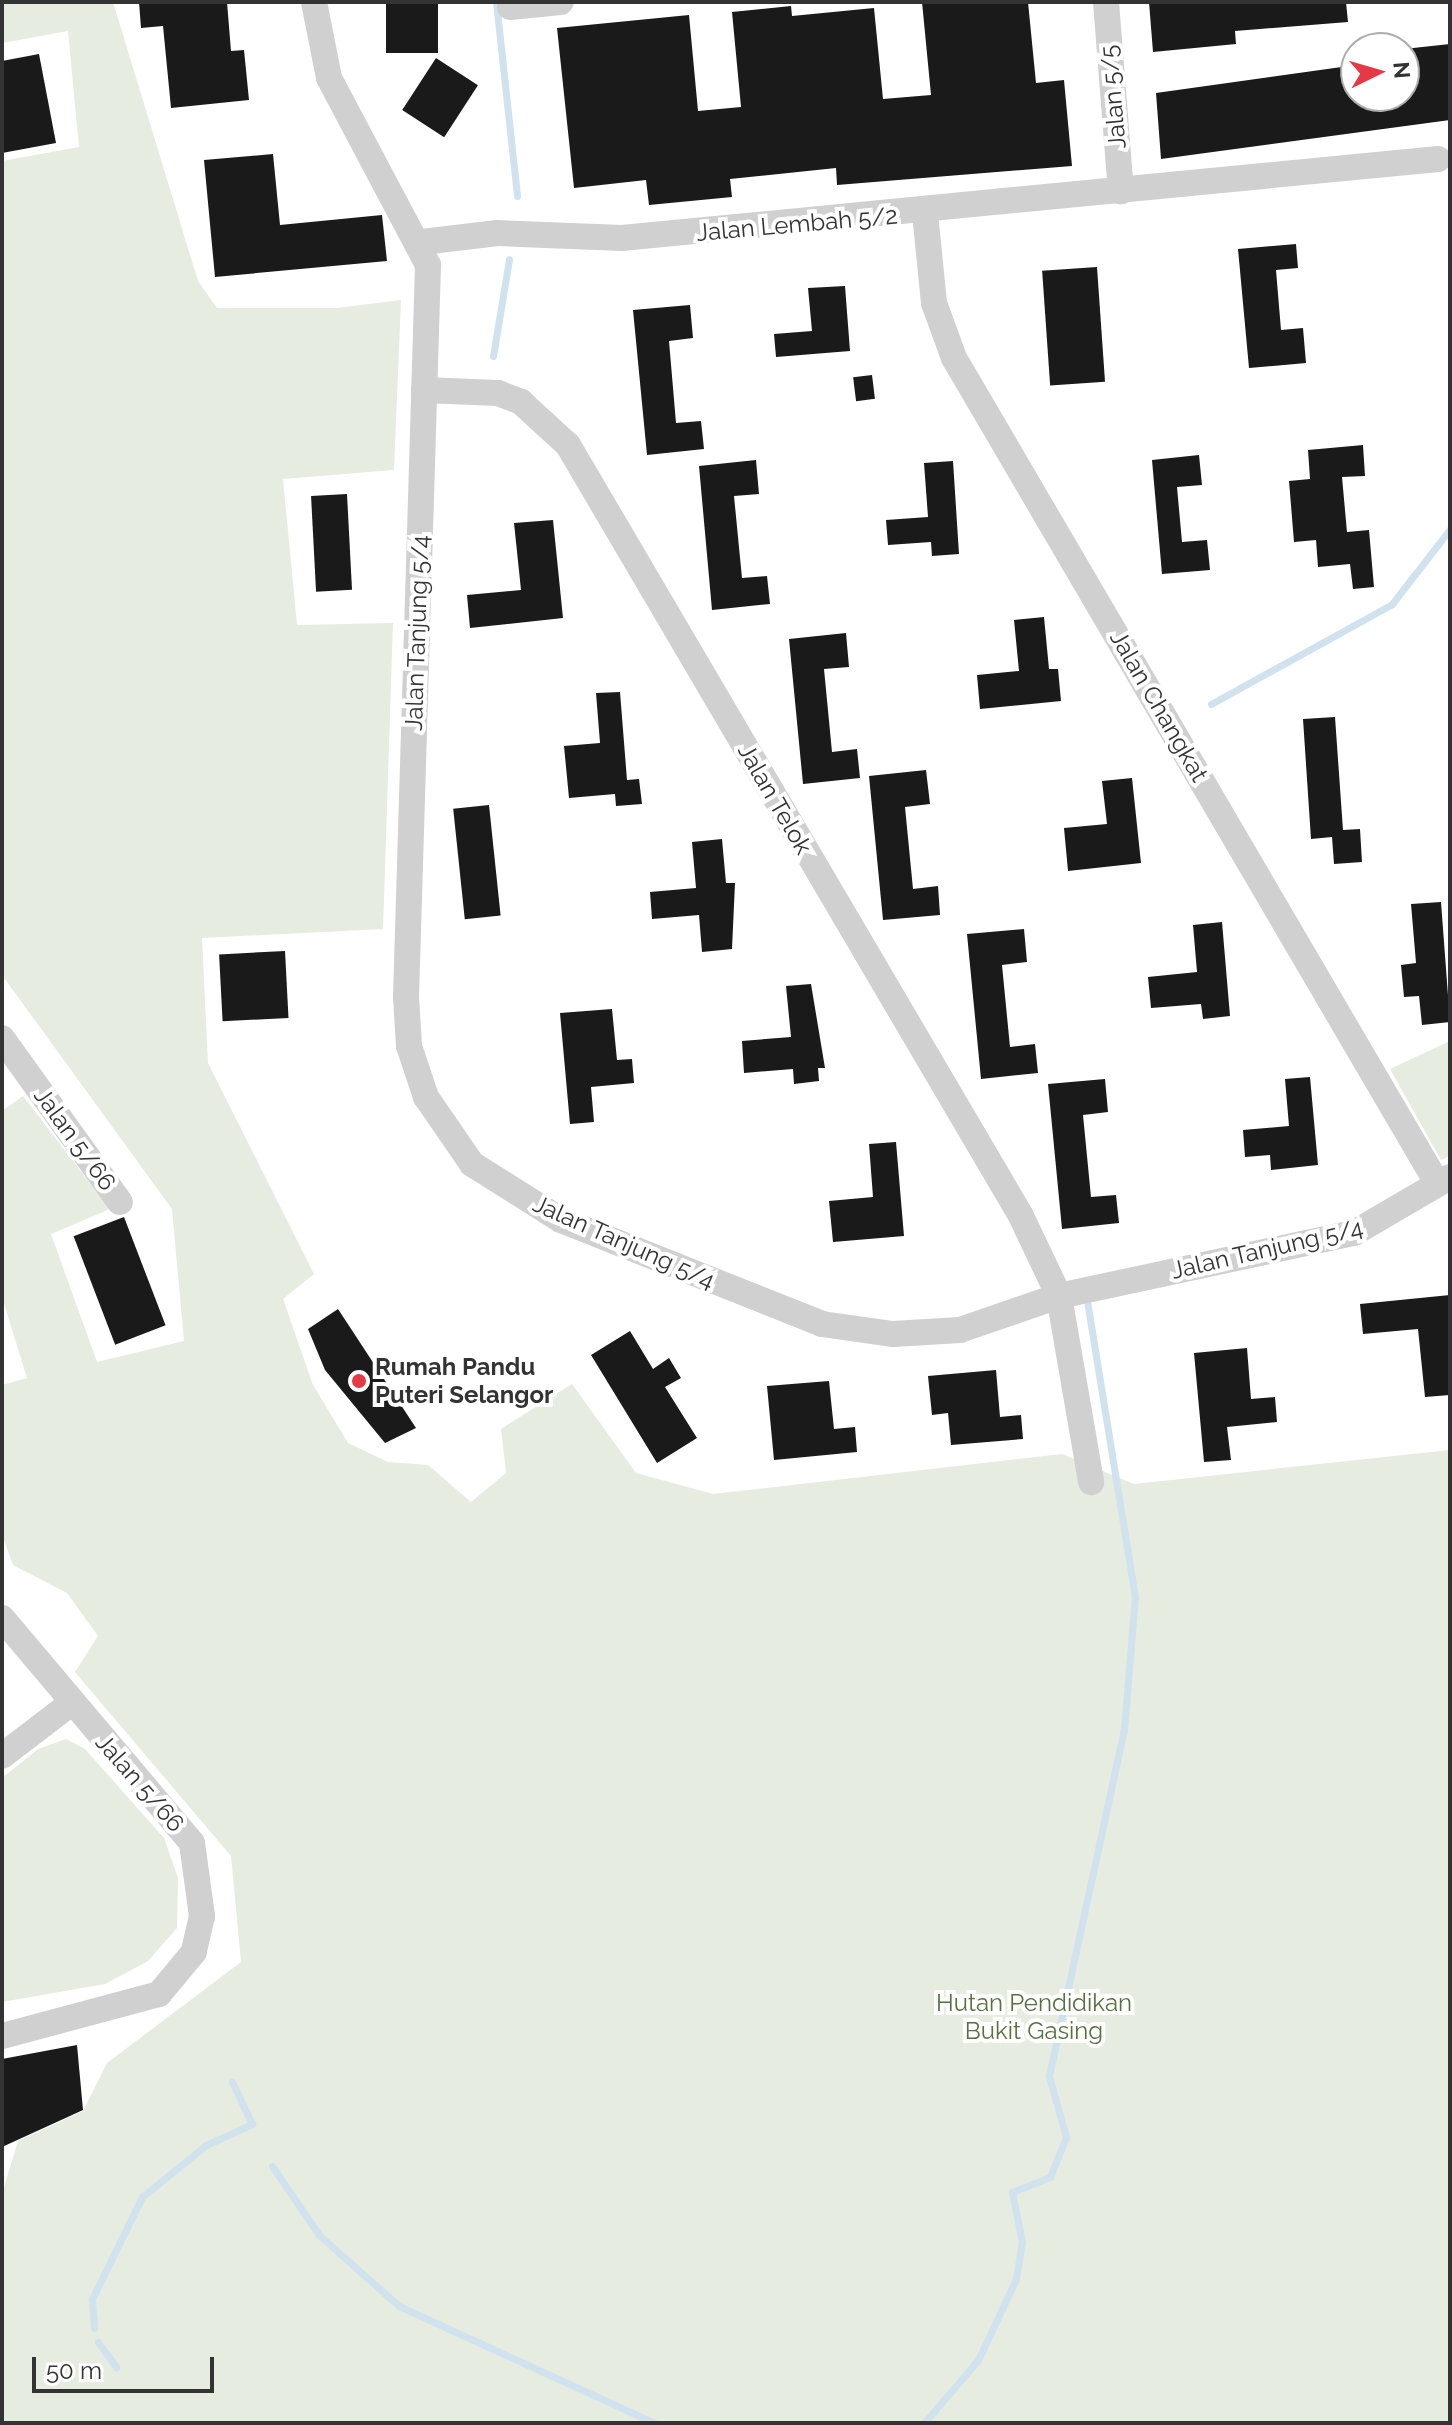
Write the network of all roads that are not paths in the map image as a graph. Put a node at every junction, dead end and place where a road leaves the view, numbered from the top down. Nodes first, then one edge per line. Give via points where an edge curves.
1 (314, 2) edge
2 (561, 2) edge
3 (1106, 2) edge
4 (510, 7) dead end
5 (1438, 159) dead end
6 (1121, 191) junction
7 (925, 213) junction
8 (422, 242) junction
9 (424, 390) junction
10 (2, 1038) edge
11 (1443, 1180) edge
12 (120, 1202) dead end
13 (1059, 1296) junction
14 (1091, 1482) dead end
15 (2, 1618) edge
16 (70, 1704) junction
17 (2, 1756) edge
18 (2, 2036) edge

1 - 8 street via 329,78
2 - 4 street
3 - 6 street, Jalan 5/5
5 - 6 street, Jalan Lembah 5/2
6 - 7 street, Jalan Lembah 5/2
7 - 8 street, Jalan Lembah 5/2 via 622,238 497,233
7 - 11 street, Jalan Changkat via 934,303 954,358
8 - 9 street, Jalan Tanjung 5/4 via 428,265
9 - 13 street, Jalan Telok via 498,393 521,402 568,445 1021,1216
9 - 13 street, Jalan Tanjung 5/4 via 406,997 409,1046 426,1097 453,1142 491,1179 561,1220 822,1324 893,1334 960,1330
10 - 12 street, Jalan 5/66
11 - 13 street, Jalan Tanjung 5/4 via 1354,1233
13 - 14 street, Jalan Telok
15 - 16 street, Jalan 5/66
16 - 17 street
16 - 18 street, Jalan 5/66 via 192,1843 202,1916 194,1952 159,1994

